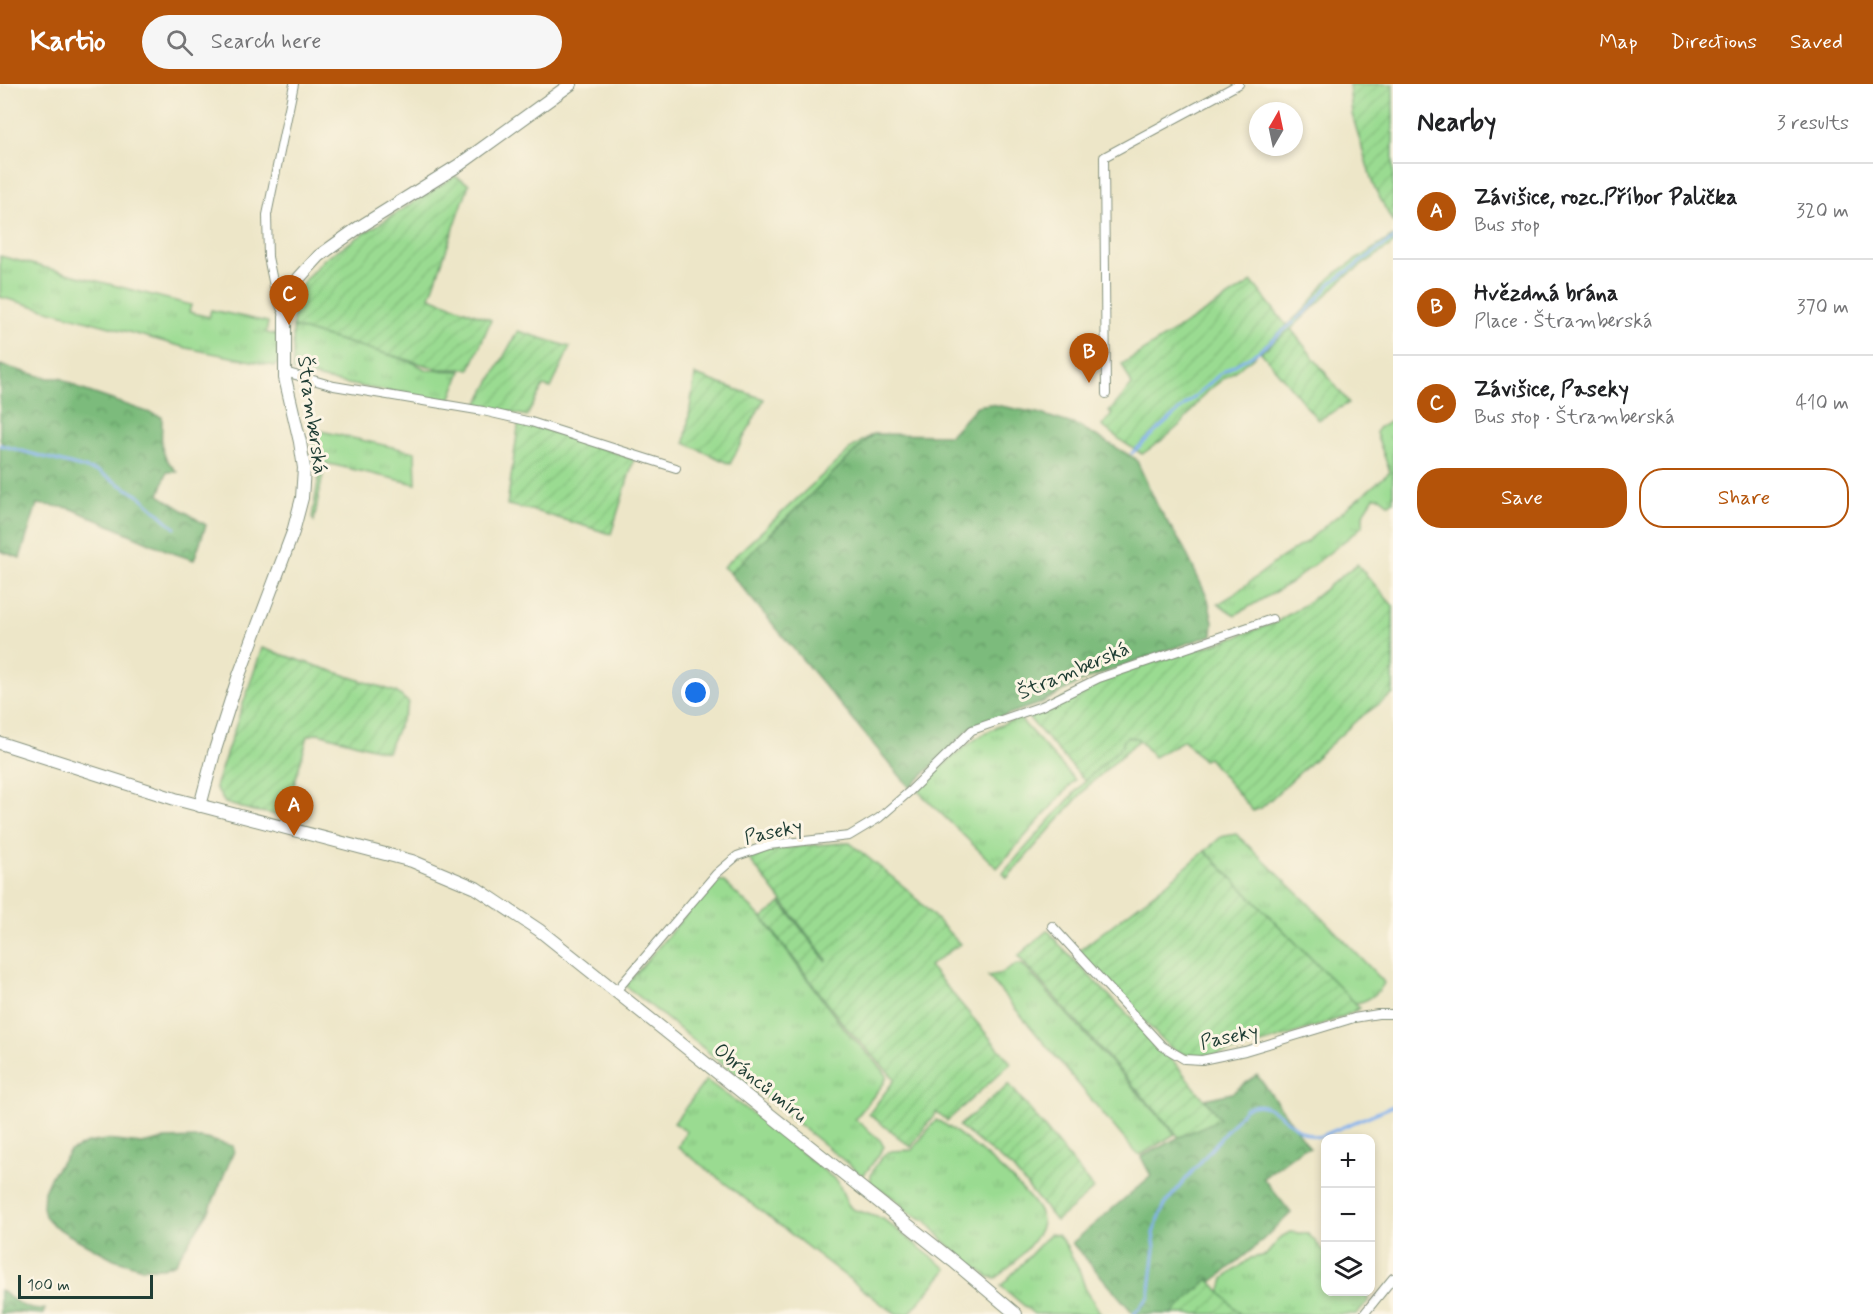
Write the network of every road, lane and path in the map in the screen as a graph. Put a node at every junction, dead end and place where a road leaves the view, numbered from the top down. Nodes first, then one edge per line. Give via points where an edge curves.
1 (294, 84) edge
2 (571, 84) edge
3 (1239, 84) edge
4 (285, 317) junction
5 (285, 372) junction
6 (1106, 394) dead end
7 (676, 468) dead end
8 (1272, 619) dead end
9 (0, 743) edge
10 (910, 791) joint
11 (200, 806) junction
12 (1052, 926) dead end
13 (616, 991) junction
14 (1393, 1014) edge
15 (1393, 1278) edge
16 (1016, 1314) edge
17 (1364, 1314) edge

1 - 4 street via 267,215 268,257
2 - 4 main road, Štramberská via 459,165 319,256 291,290
3 - 6 street via 1104,157
4 - 5 main road, Štramberská
5 - 7 street via 334,386 531,422
5 - 11 main road, Štramberská via 303,458 302,498 220,732
8 - 10 street, Štramberská via 1099,678 1042,706 972,730
9 - 11 main road, Obránců míru
10 - 13 street, Paseky via 879,818 849,836 769,845 737,856 716,874
11 - 13 main road, Obránců míru via 412,861 476,888 525,919
12 - 14 street, Paseky via 1162,1046 1184,1059 1202,1060 1245,1051 1354,1018
13 - 16 main road, Obránců míru
15 - 17 street

